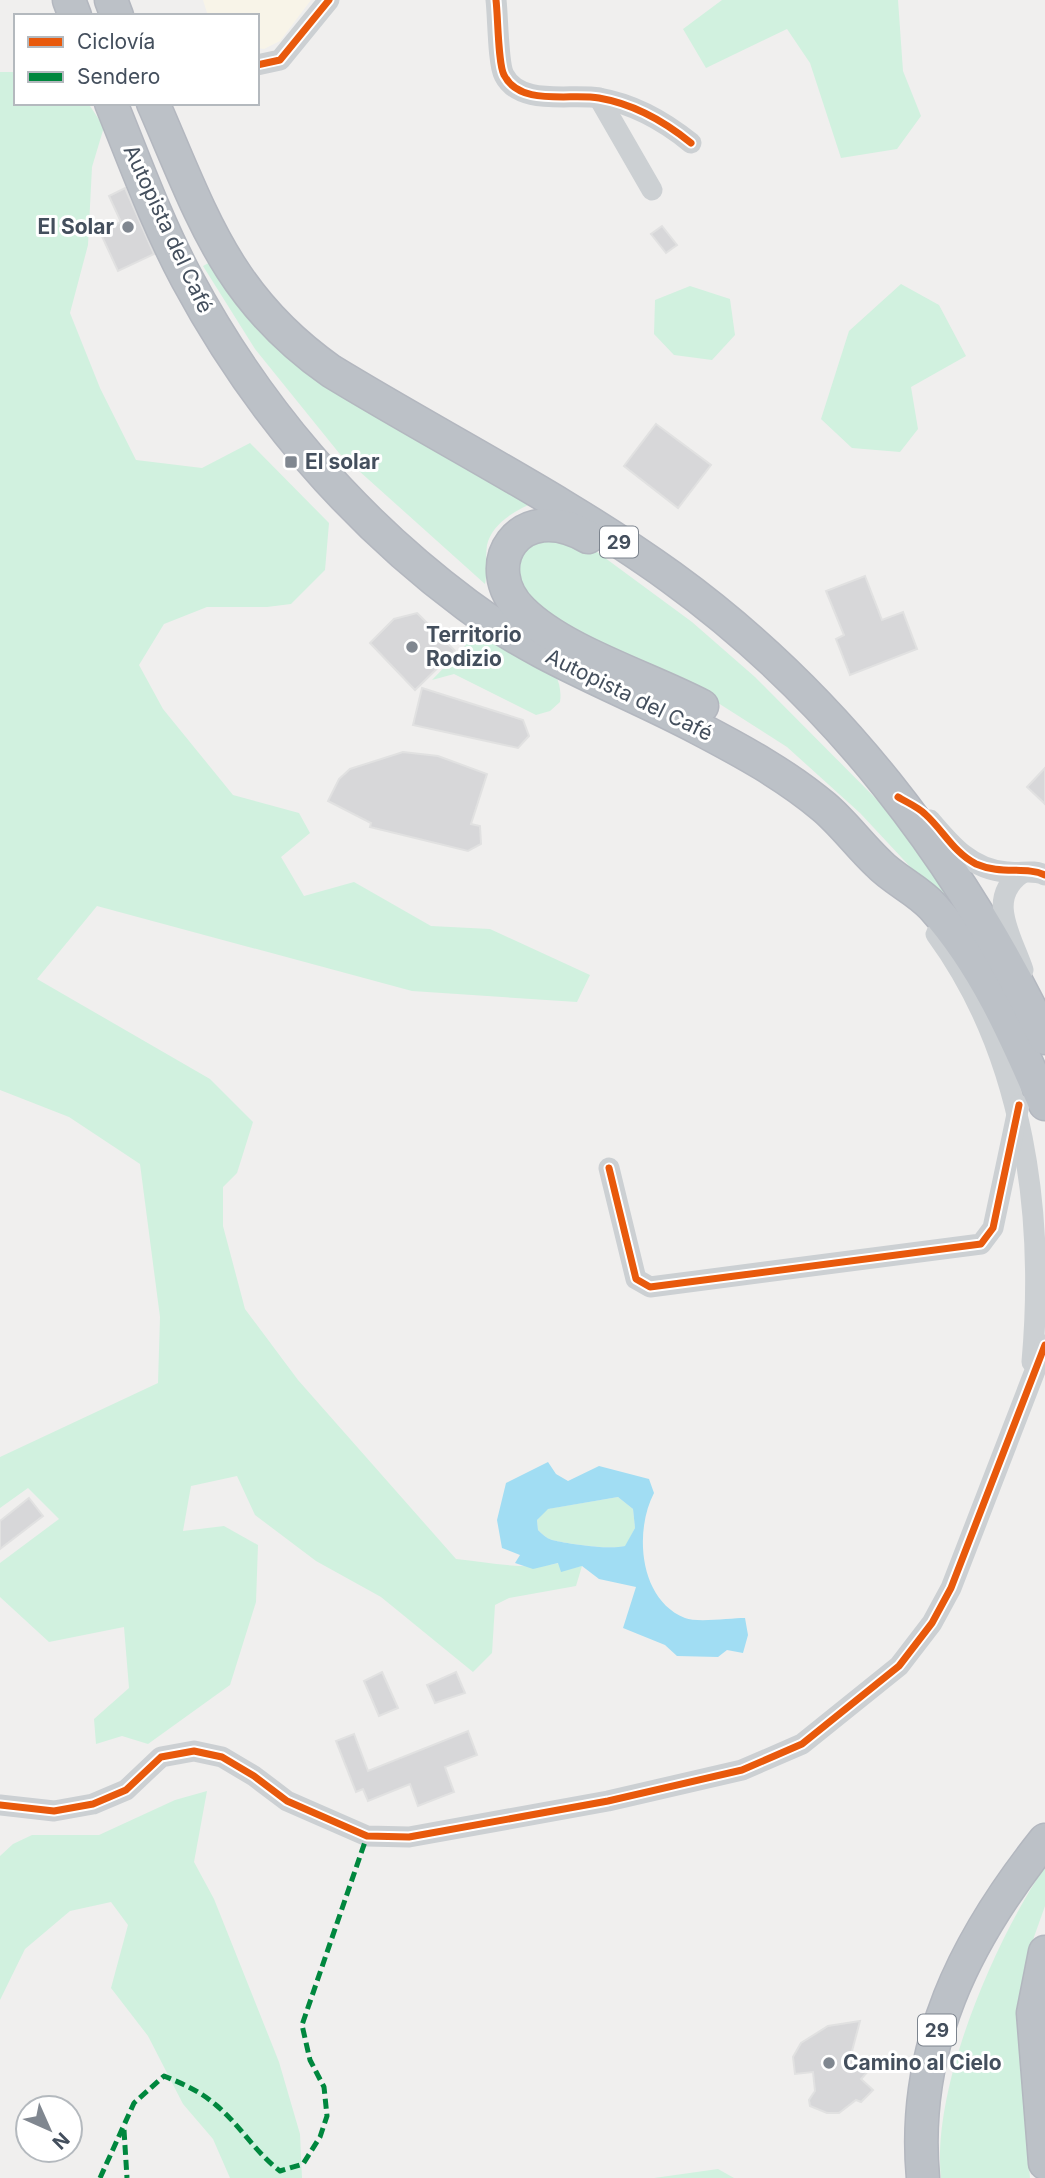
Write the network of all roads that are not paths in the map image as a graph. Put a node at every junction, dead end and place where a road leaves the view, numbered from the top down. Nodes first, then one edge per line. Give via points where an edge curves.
1 (329, 0) edge
2 (496, 0) edge
3 (259, 65) edge
4 (599, 98) junction
5 (112, 105) edge
6 (154, 105) edge
7 (691, 142) dead end
8 (652, 190) dead end
9 (792, 680) junction
10 (778, 773) junction
11 (898, 797) junction
12 (1022, 873) junction
13 (1045, 875) edge
14 (1040, 1029) edge
15 (1032, 1105) edge
16 (609, 1168) dead end
17 (1045, 1345) edge
18 (1023, 1402) junction
19 (0, 1805) edge
20 (1045, 1840) edge
21 (1005, 1897) junction
22 (1045, 1952) edge
23 (1045, 2163) edge
24 (923, 2178) edge
25 (937, 2178) edge

1 - 3 street via 280,60
2 - 4 street via 505,78 524,93
4 - 7 street via 666,122
4 - 8 street
5 - 10 highway, Autopista del Café via 161,223 204,309 262,400 328,480 426,571 495,625 552,659 695,726
6 - 9 highway, Autopista del Café / 29 via 228,267 284,334 331,371 572,511 642,557 727,621
9 - 10 highway via 755,662 664,589 572,528 544,523 533,526 522,532 507,553 505,581 510,596 529,618 577,647 748,731
9 - 11 highway, Autopista del Café / 29
10 - 15 highway, Autopista del Café via 826,808 889,875 930,904 974,962 1015,1035
11 - 12 street via 925,813 962,855 975,863
11 - 14 highway, Autopista del Café / 29 via 954,875
12 - 13 street
12 - 14 street via 1006,888 1002,911
15 - 16 street via 993,1228 981,1244 650,1287 636,1279
15 - 18 street via 1041,1275
17 - 18 street
18 - 19 street via 951,1588 899,1666 802,1744 742,1770 608,1801 410,1837 367,1836 287,1801 222,1757 194,1751 162,1758 126,1790 93,1804 54,1811
20 - 21 highway, 29
21 - 24 highway, 29 via 966,1956 943,2010 926,2079
21 - 25 highway via 999,1932 961,2016 947,2068 940,2101
22 - 23 highway via 1033,2013

